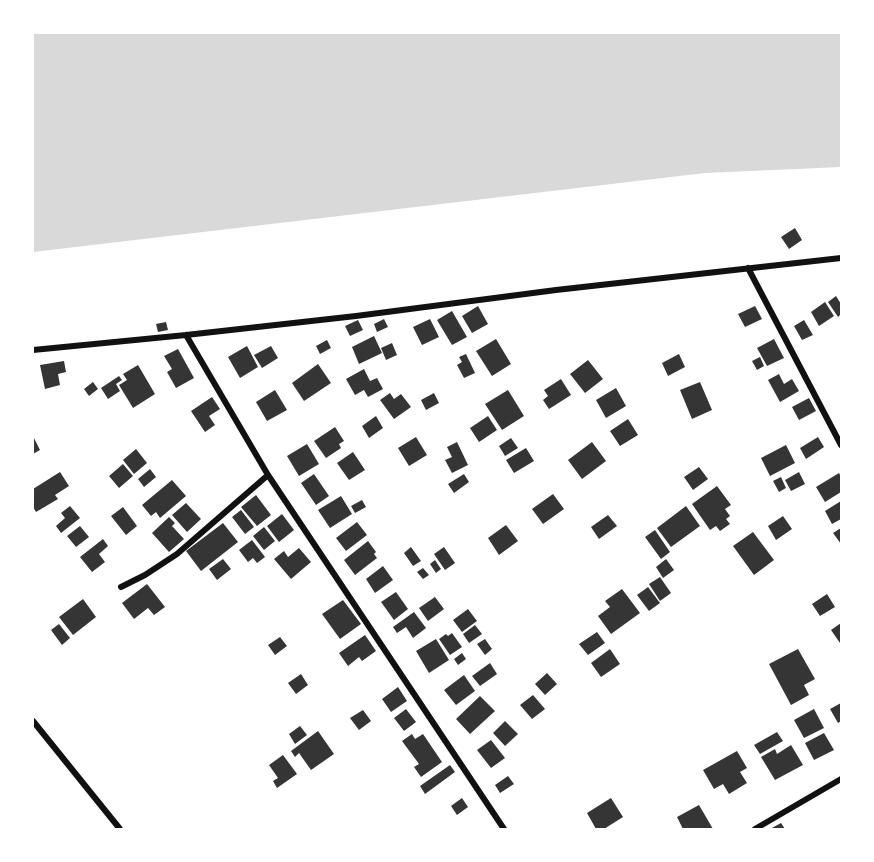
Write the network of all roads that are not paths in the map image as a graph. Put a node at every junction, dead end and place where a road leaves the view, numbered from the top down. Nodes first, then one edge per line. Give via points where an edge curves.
1 (841, 258) edge
2 (748, 268) junction
3 (186, 335) junction
4 (33, 350) edge
5 (841, 445) edge
6 (268, 475) junction
7 (122, 587) dead end
8 (33, 721) edge
9 (841, 779) edge
10 (120, 829) edge
11 (504, 829) edge
12 (754, 829) edge

1 - 2 street
2 - 3 street
2 - 5 street
3 - 4 street
3 - 6 street
6 - 7 street via 177,554
6 - 11 street
8 - 10 street
9 - 12 street

